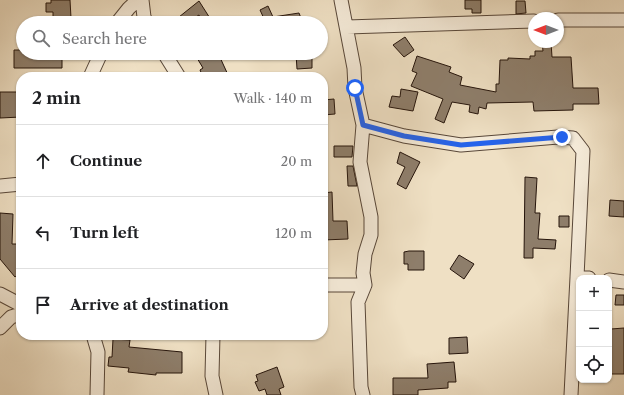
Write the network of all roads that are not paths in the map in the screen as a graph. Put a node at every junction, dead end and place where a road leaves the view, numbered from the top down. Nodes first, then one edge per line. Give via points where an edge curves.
1 (138, 0) edge
2 (142, 0) edge
3 (341, 0) edge
4 (123, 16) edge
5 (144, 16) edge
6 (564, 20) edge
7 (624, 20) edge
8 (528, 21) edge
9 (347, 27) junction
10 (98, 60) edge
11 (168, 60) edge
12 (92, 72) edge
13 (176, 72) edge
14 (363, 125) junction
15 (16, 184) edge
16 (0, 186) edge
17 (583, 275) edge
18 (612, 280) edge
19 (624, 282) edge
20 (328, 285) edge
21 (365, 285) junction
22 (0, 294) edge
23 (16, 302) edge
24 (580, 311) edge
25 (16, 316) edge
26 (0, 328) edge
27 (94, 340) edge
28 (213, 340) edge
29 (97, 395) edge
30 (216, 395) edge
31 (363, 395) edge
32 (571, 395) edge

1 - 4 street
2 - 5 street
3 - 9 street
6 - 7 street
8 - 9 street
9 - 14 street
10 - 12 street
11 - 13 street
14 - 17 street via 443,144 573,138 583,151
14 - 21 street via 360,162 371,223 371,236 365,254
15 - 16 street
18 - 19 street
20 - 21 street
21 - 31 street via 358,302
22 - 23 street
24 - 32 street
25 - 26 street
27 - 29 street via 98,352
28 - 30 street via 212,376

